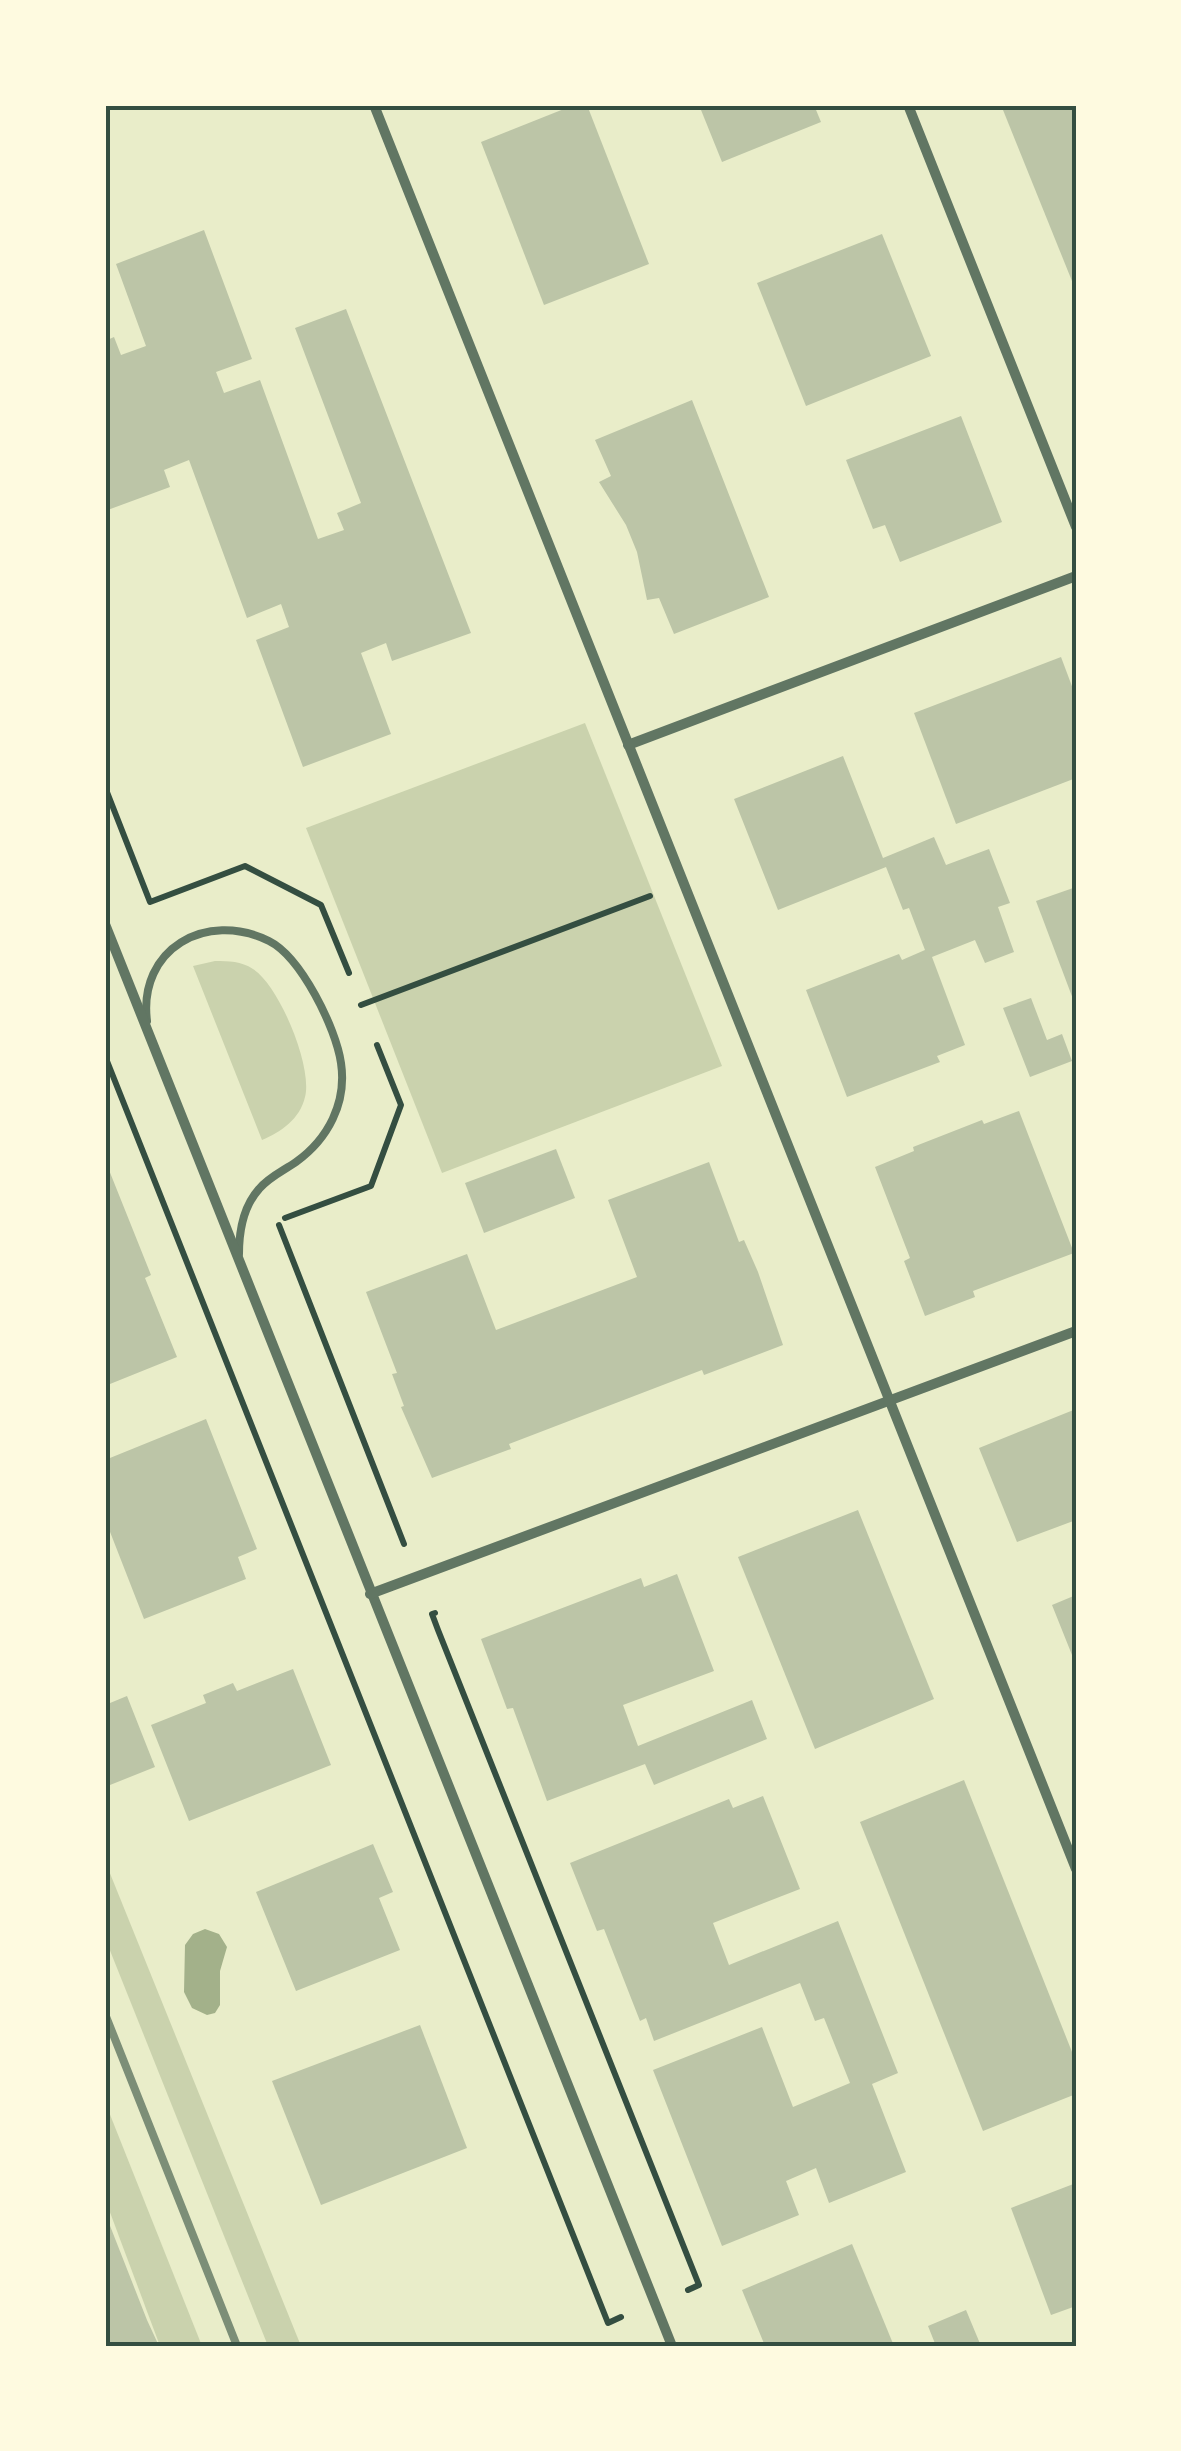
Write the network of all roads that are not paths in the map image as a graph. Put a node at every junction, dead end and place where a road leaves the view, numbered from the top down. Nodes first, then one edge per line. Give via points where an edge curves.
1 (374, 105) edge
2 (908, 105) edge
3 (1076, 526) edge
4 (1076, 576) edge
5 (628, 745) junction
6 (105, 924) edge
7 (153, 1045) junction
8 (245, 1278) junction
9 (1076, 1332) edge
10 (889, 1403) junction
11 (370, 1594) junction
12 (1076, 1868) edge
13 (672, 2346) edge

1 - 5 street
2 - 3 street
4 - 5 street
5 - 10 street
6 - 7 street
7 - 8 street
7 - 8 lane via 146,1008 162,956 193,936 229,930 287,952 334,1038 343,1080 334,1120 249,1203 239,1240
8 - 11 street
9 - 10 street
10 - 11 street
10 - 12 street
11 - 13 street

